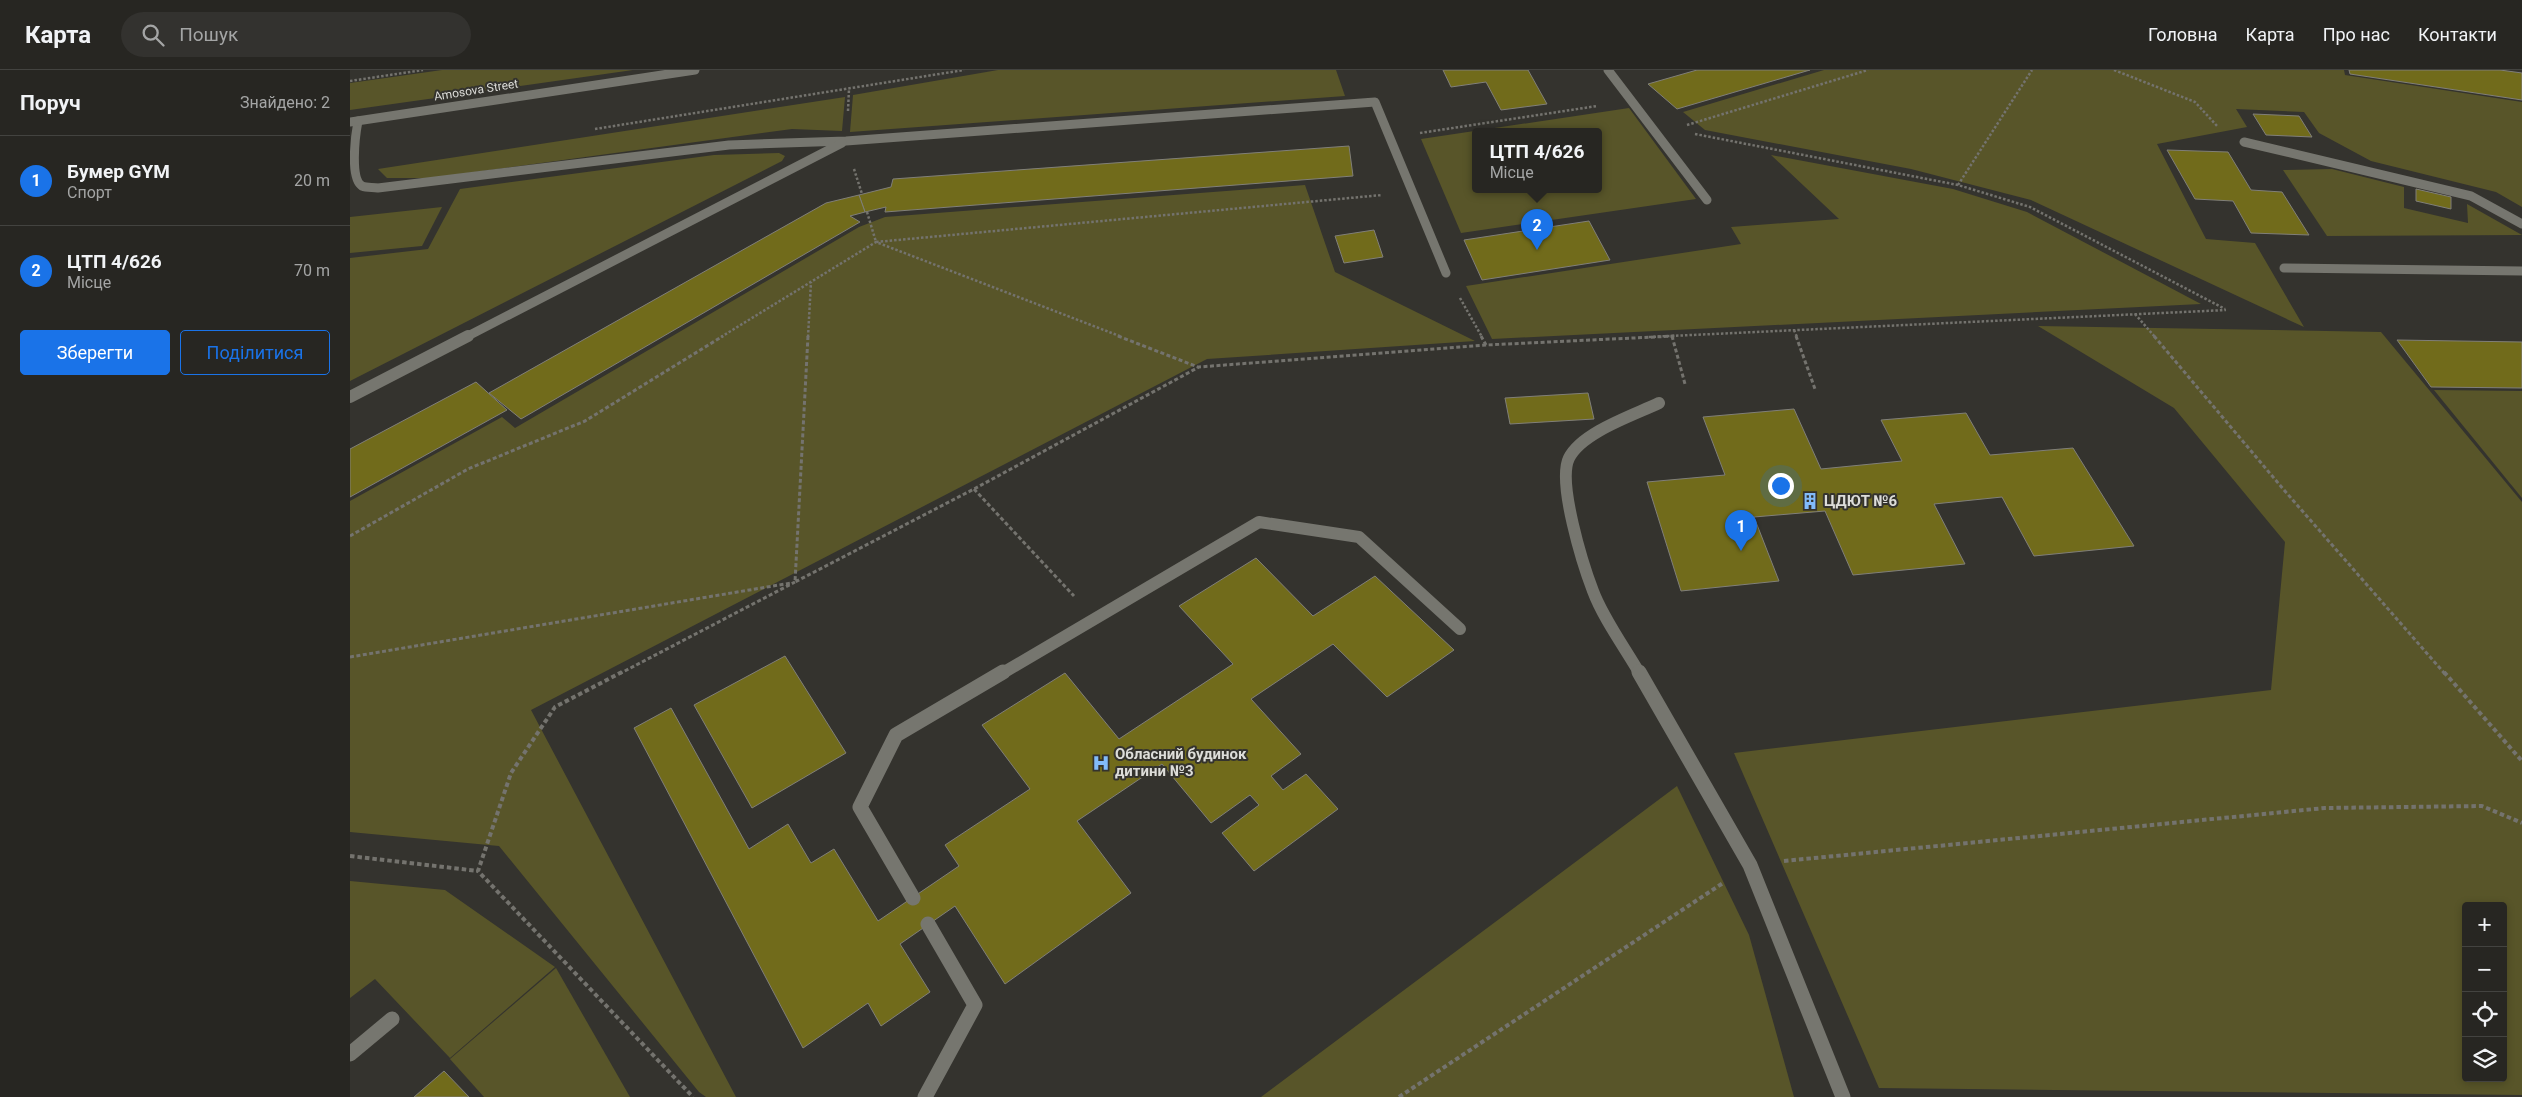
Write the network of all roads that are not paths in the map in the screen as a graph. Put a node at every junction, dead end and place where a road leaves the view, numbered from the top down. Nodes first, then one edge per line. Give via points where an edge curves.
1 (695, 70) edge
2 (1608, 70) edge
3 (354, 121) edge
4 (846, 141) junction
5 (2244, 142) dead end
6 (1707, 200) dead end
7 (2522, 224) edge
8 (2284, 268) dead end
9 (2522, 271) edge
10 (1446, 273) road end
11 (350, 397) edge
12 (1659, 403) dead end
13 (1460, 629) dead end
14 (913, 898) dead end
15 (928, 924) dead end
16 (392, 1019) dead end
17 (350, 1054) edge
18 (926, 1097) edge
19 (1843, 1097) edge

1 - 3 street, Amosova Street
2 - 6 street
3 - 4 street via 350,167 353,179 362,186 378,188 730,144
4 - 10 street via 1375,102
4 - 11 street
5 - 7 street via 2471,196
8 - 9 street
12 - 19 street via 1595,435 1569,459 1566,477 1568,496 1578,542 1593,592 1750,865
13 - 14 street via 1359,537 1260,522 896,735 860,807
15 - 18 street via 975,1005
16 - 17 street

